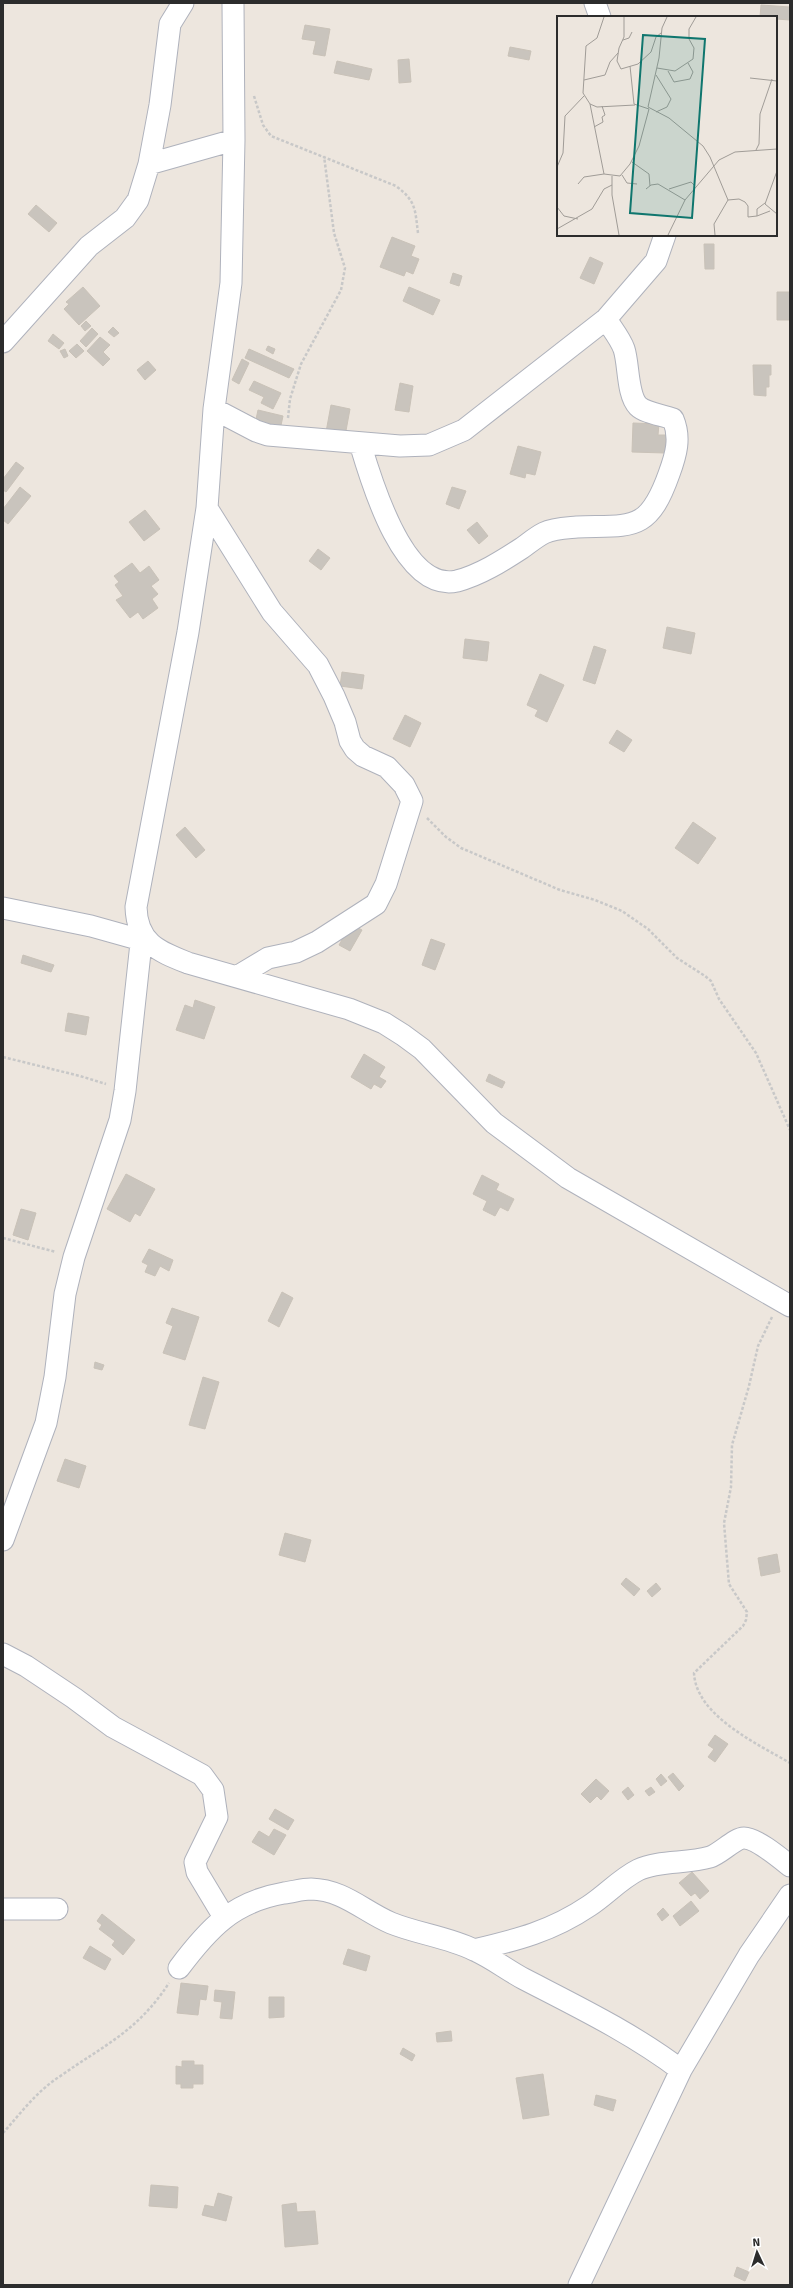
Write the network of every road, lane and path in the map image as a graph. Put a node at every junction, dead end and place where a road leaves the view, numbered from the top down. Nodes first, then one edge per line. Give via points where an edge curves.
1 (183, 3) edge
2 (233, 3) edge
3 (595, 3) edge
4 (600, 16) edge
5 (253, 94) dead end
6 (234, 140) junction
7 (324, 156) junction
8 (149, 164) junction
9 (418, 233) dead end
10 (666, 236) edge
11 (606, 319) junction
12 (3, 342) edge
13 (214, 409) junction
14 (287, 436) junction
15 (360, 443) junction
16 (207, 508) junction
17 (412, 801) junction
18 (3, 908) edge
19 (141, 937) junction
20 (238, 976) junction
21 (3, 1057) edge
22 (125, 1091) junction
23 (790, 1130) edge
24 (3, 1238) edge
25 (74, 1257) junction
26 (786, 1304) edge
27 (3, 1540) edge
28 (3, 1654) edge
29 (790, 1762) edge
30 (790, 1866) edge
31 (790, 1895) edge
32 (3, 1909) edge
33 (57, 1909) dead end
34 (224, 1917) junction
35 (474, 1950) junction
36 (179, 1968) joint
37 (681, 2070) junction
38 (3, 2133) edge
39 (579, 2285) edge

1 - 8 street via 170,24 160,105
2 - 6 street
3 - 4 street
5 - 7 path via 263,125 271,136
6 - 8 street
6 - 13 street via 231,282
7 - 9 path via 396,186 409,195 415,211
7 - 14 path via 334,233 345,268 341,290 301,364 290,399
8 - 12 street via 138,200 131,211 88,246
10 - 11 street via 656,262
11 - 15 street via 464,430 429,445
11 - 15 street via 624,348 631,388 637,405 673,419 677,429 676,457 666,483 654,508 641,521 622,527 562,528 544,533 503,561 475,574 456,581 439,580 418,568 394,533 382,510
13 - 14 street via 256,431 268,435
13 - 16 street
14 - 15 street
16 - 17 street via 272,612 318,665 334,696 355,749 363,756 387,767 404,785
16 - 19 street via 188,632 136,907 136,921
17 - 20 street via 386,884 376,904 317,942 296,952 268,958
17 - 23 path via 435,827 462,848 560,890 622,911 648,929 677,958 711,981 719,999 756,1053
18 - 19 street
19 - 20 street via 163,953 188,963
19 - 22 street
20 - 26 street via 349,1009 403,1034 422,1049 494,1123 568,1178
21 - 22 path via 80,1076
22 - 25 street via 112,1147
24 - 25 path
25 - 27 street via 65,1294 55,1377 46,1423
26 - 29 path via 758,1346 732,1445 731,1487 724,1523 729,1584 747,1612 746,1620 743,1626 694,1673 695,1685 720,1718 757,1745
28 - 34 street via 26,1666 113,1727 202,1775 213,1790 217,1817 195,1862 197,1872
30 - 35 street via 761,1845 750,1839 741,1838 713,1856 640,1869 589,1906 555,1926 525,1938
31 - 37 street via 749,1955
32 - 33 street
34 - 35 street via 259,1898 310,1889 352,1900 387,1921
34 - 36 street via 199,1942
35 - 37 street via 637,2038
36 - 38 path via 160,1998 136,2024 104,2049 58,2078 28,2105
37 - 39 street

